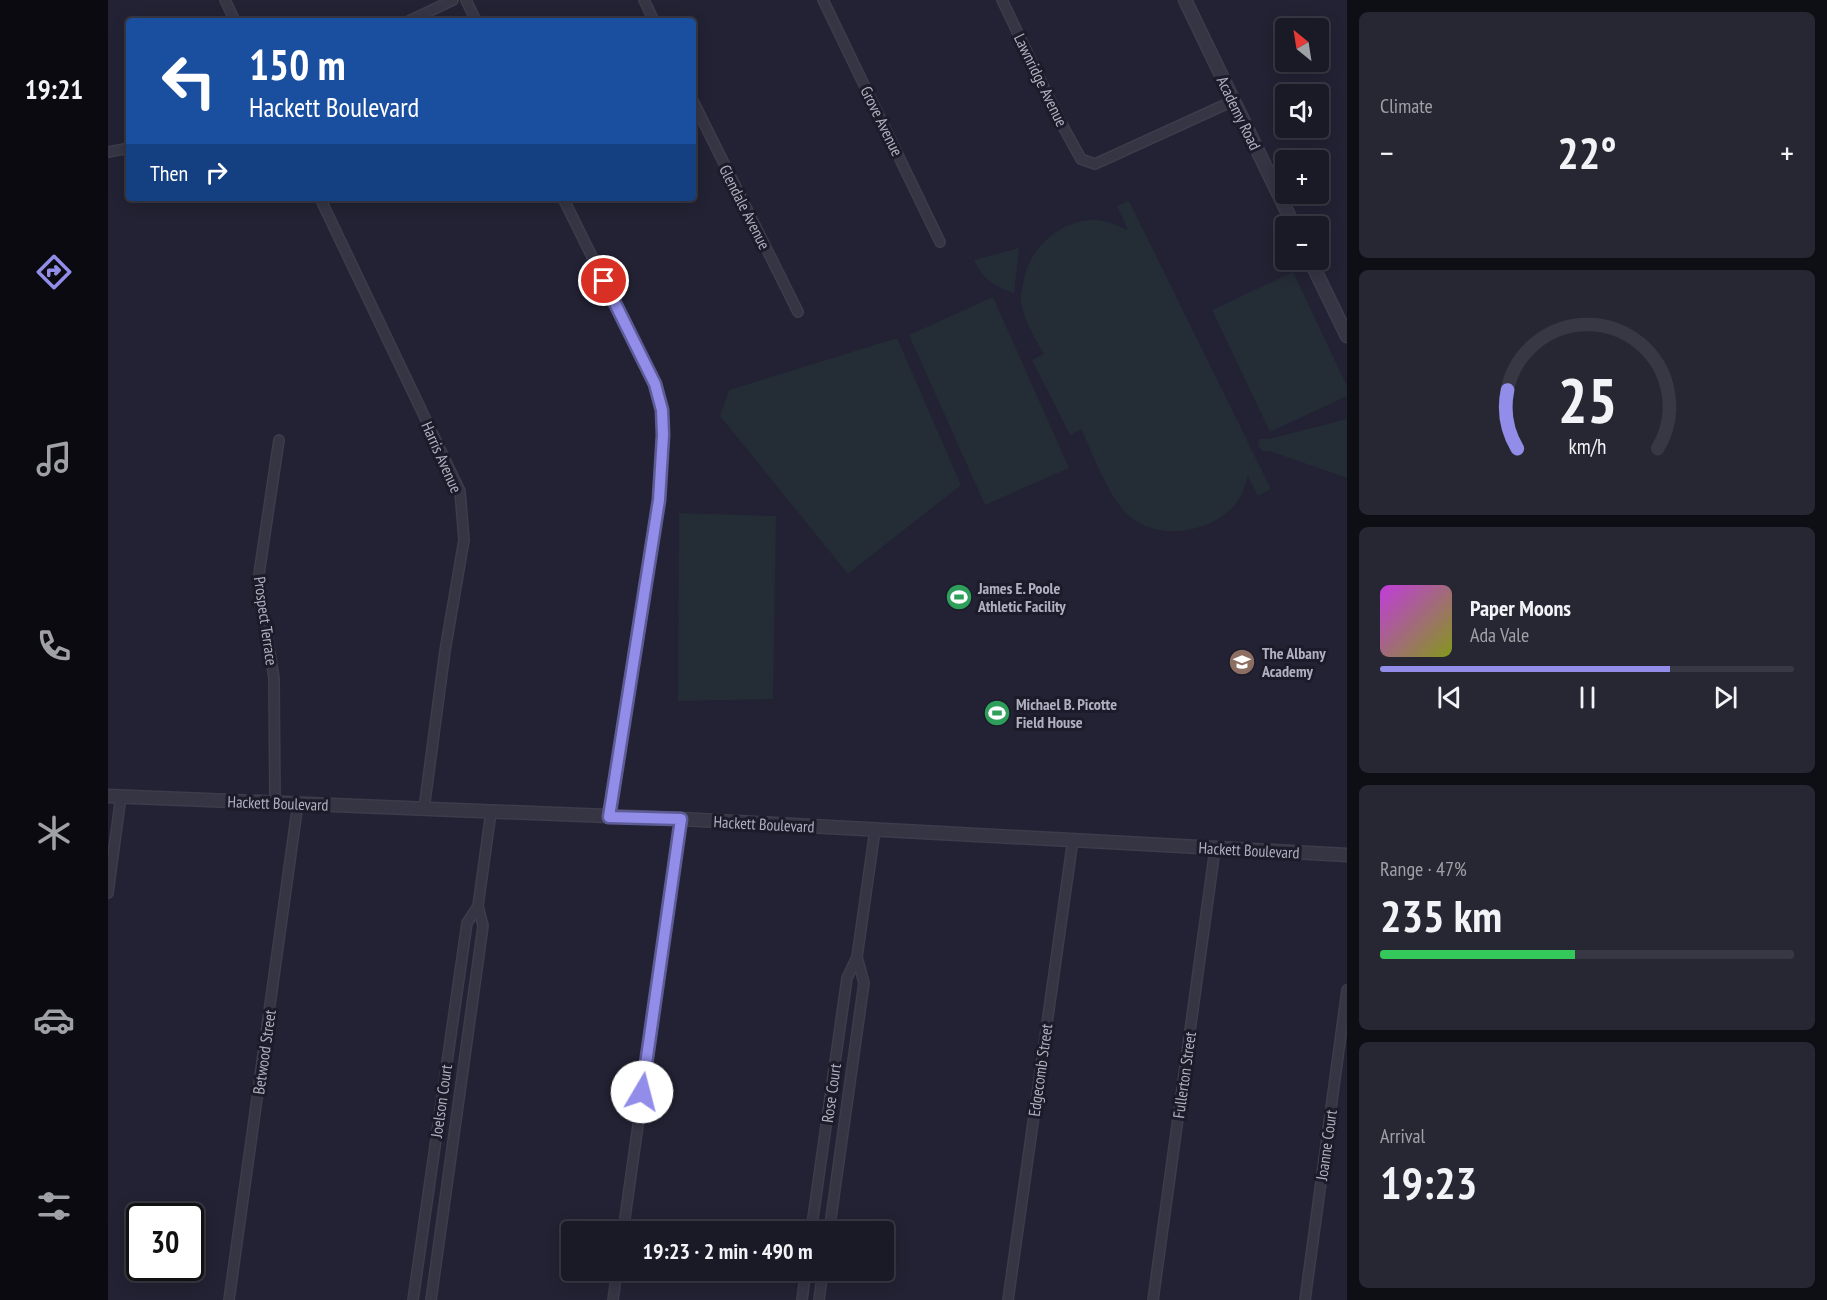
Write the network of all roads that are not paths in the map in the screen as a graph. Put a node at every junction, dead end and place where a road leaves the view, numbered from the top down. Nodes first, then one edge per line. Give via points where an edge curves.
1 (225, 0) edge
2 (453, 0) edge
3 (466, 0) edge
4 (644, 0) edge
5 (823, 0) edge
6 (1002, 0) edge
7 (1185, 0) edge
8 (234, 18) edge
9 (415, 18) edge
10 (475, 18) edge
11 (653, 18) edge
12 (1233, 101) junction
13 (696, 107) edge
14 (126, 149) edge
15 (108, 152) edge
16 (321, 201) edge
17 (564, 201) edge
18 (1289, 216) edge
19 (940, 242) dead end
20 (1315, 270) edge
21 (798, 312) dead end
22 (1347, 336) edge
23 (279, 440) dead end
24 (108, 796) edge
25 (121, 796) junction
26 (274, 802) junction
27 (298, 803) junction
28 (424, 809) junction
29 (491, 812) junction
30 (609, 817) junction
31 (681, 819) junction
32 (875, 830) junction
33 (1073, 839) junction
34 (1215, 849) junction
35 (1347, 855) edge
36 (108, 893) edge
37 (478, 906) junction
38 (857, 957) junction
39 (1347, 990) edge
40 (450, 1038) junction
41 (468, 1040) junction
42 (433, 1164) junction
43 (450, 1166) junction
44 (625, 1221) edge
45 (813, 1221) edge
46 (831, 1221) edge
47 (416, 1280) junction
48 (616, 1281) edge
49 (805, 1281) edge
50 (822, 1281) edge
51 (434, 1282) junction
52 (229, 1300) edge
53 (413, 1300) edge
54 (431, 1300) edge
55 (613, 1300) edge
56 (802, 1300) edge
57 (819, 1300) edge
58 (1008, 1300) edge
59 (1153, 1300) edge
60 (1305, 1300) edge

1 - 8 street
2 - 9 street
3 - 10 street
4 - 11 street
5 - 19 street, Grove Avenue
6 - 12 street, Lawnridge Avenue via 1081,159 1095,164
7 - 12 street, Academy Road
12 - 18 street, Academy Road
13 - 21 street, Glendale Avenue
14 - 15 street
16 - 28 street, Harris Avenue via 460,491 464,540 444,651
17 - 30 street via 655,384 662,410 659,500
20 - 22 street
23 - 26 street, Prospect Terrace via 259,574 274,678
24 - 25 street, Hackett Boulevard
25 - 26 street, Hackett Boulevard
25 - 36 street
26 - 27 street, Hackett Boulevard
27 - 28 street, Hackett Boulevard
27 - 52 street, Betwood Street
28 - 29 street, Hackett Boulevard
29 - 30 street, Hackett Boulevard
29 - 37 street, Joelson Court
30 - 31 street, Hackett Boulevard
31 - 32 street, Hackett Boulevard
31 - 44 street
32 - 33 street, Hackett Boulevard
32 - 38 street, Rose Court
33 - 34 street, Hackett Boulevard
33 - 58 street, Edgecomb Street
34 - 35 street, Hackett Boulevard
34 - 59 street, Fullerton Street
37 - 40 street, Joelson Court via 467,924
37 - 41 street, Joelson Court via 483,926
38 - 45 street, Rose Court via 847,978
38 - 46 street, Rose Court via 864,983
39 - 60 street, Joanne Court
40 - 41 street
40 - 42 street, Joelson Court
41 - 43 street, Joelson Court
42 - 43 street
42 - 47 street, Joelson Court
43 - 51 street, Joelson Court
47 - 51 street
47 - 53 street, Joelson Court
48 - 55 street
49 - 56 street
50 - 57 street
51 - 54 street, Joelson Court

